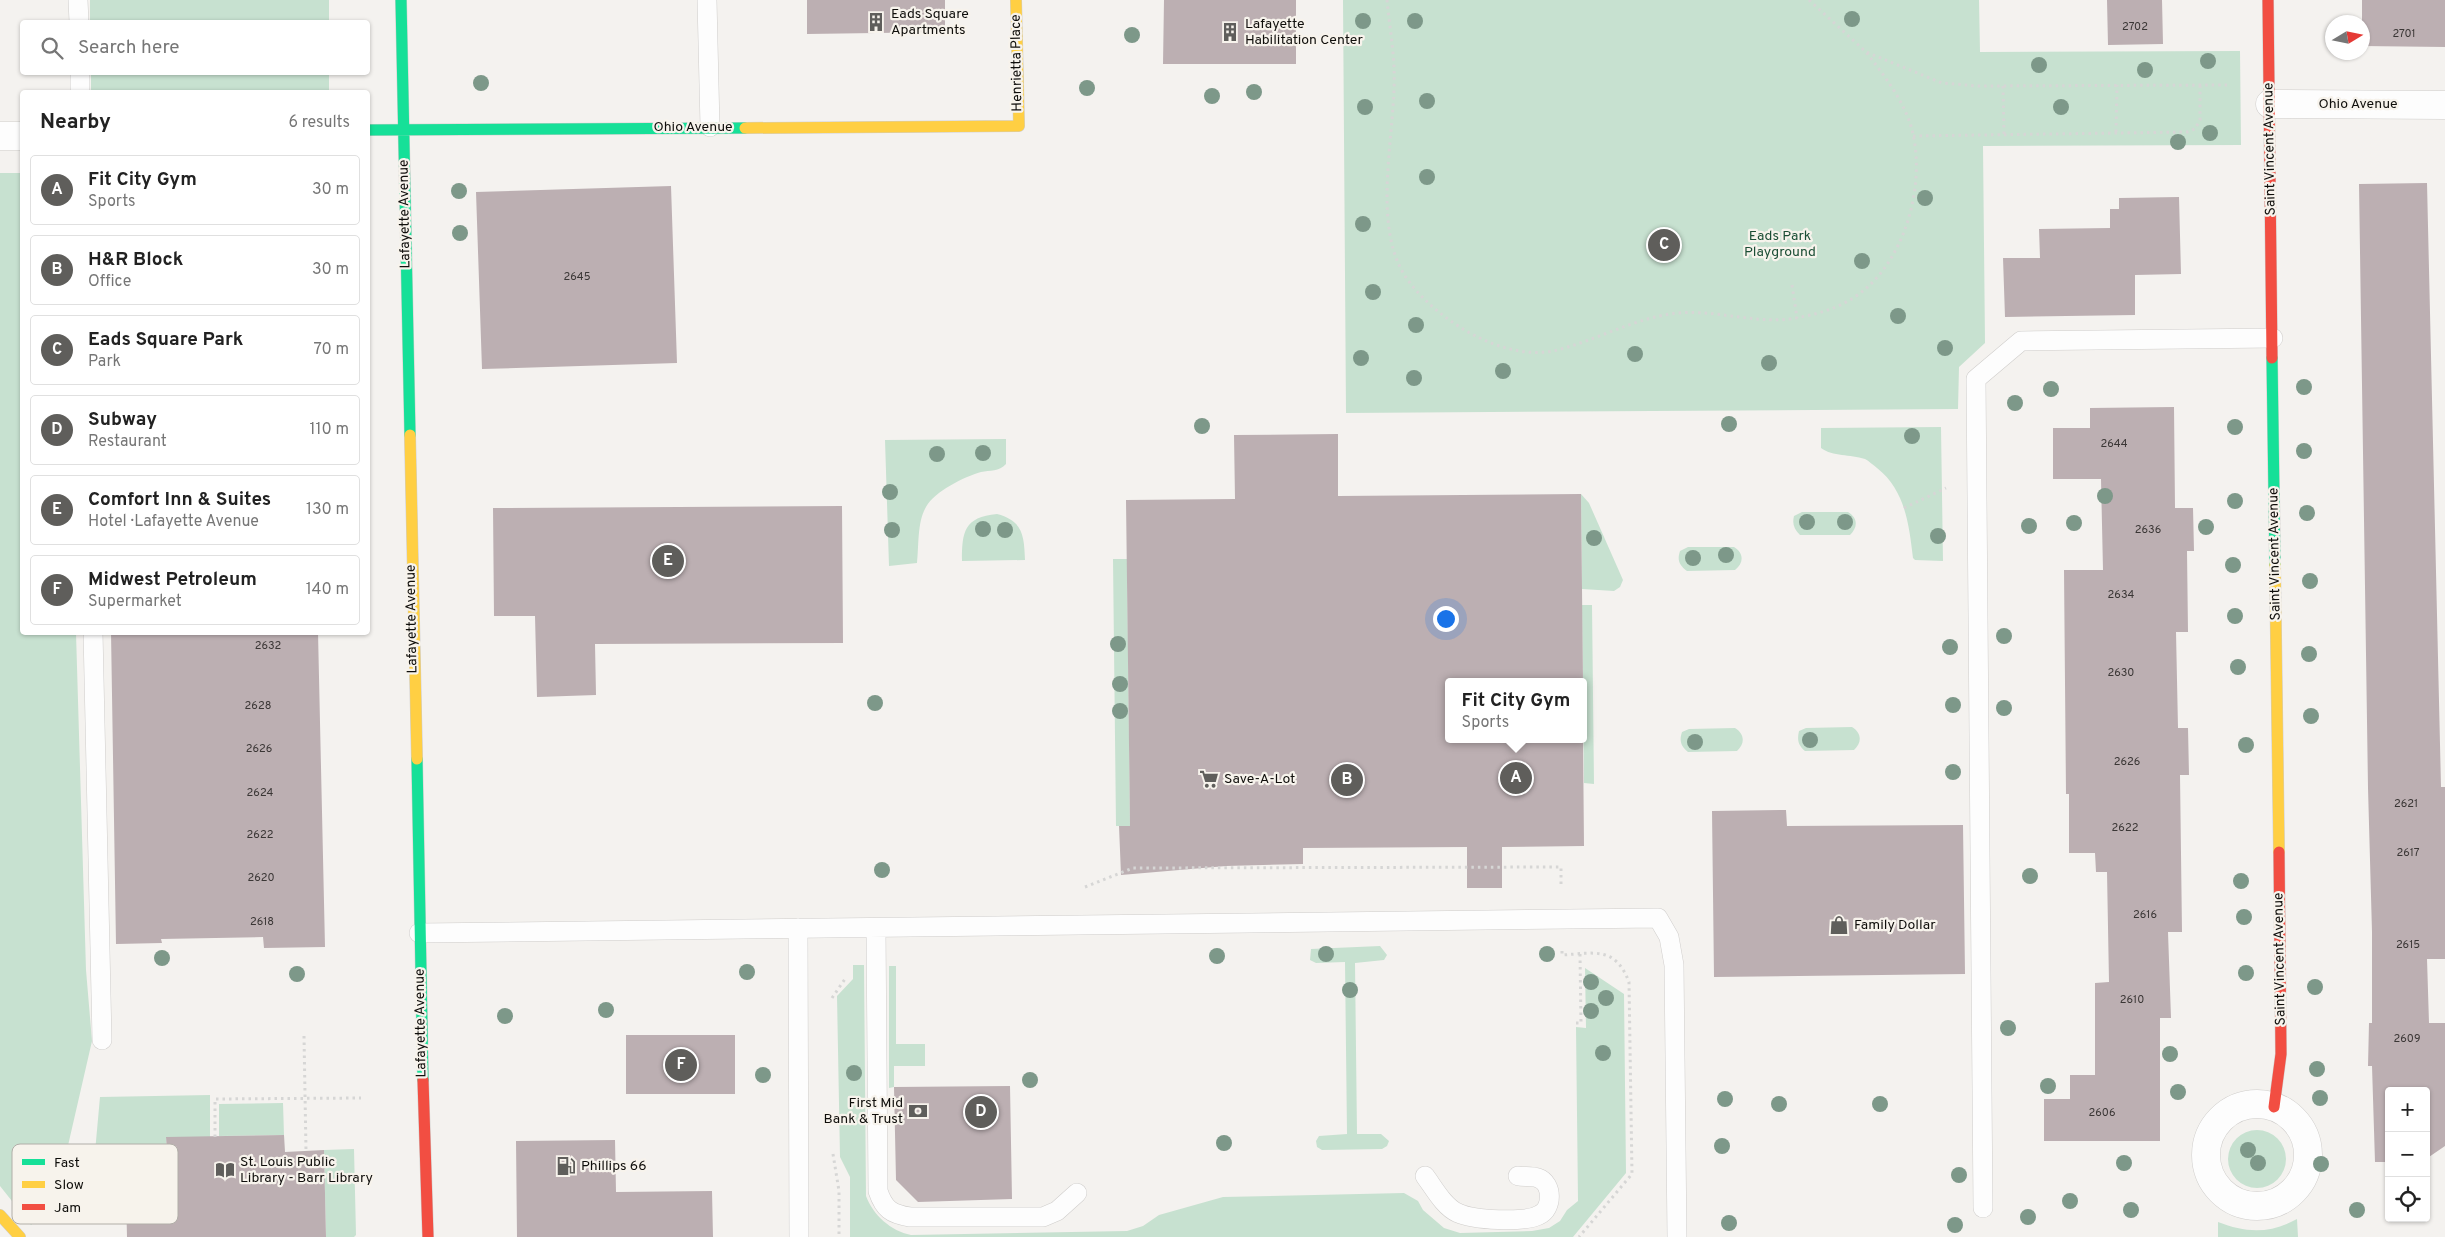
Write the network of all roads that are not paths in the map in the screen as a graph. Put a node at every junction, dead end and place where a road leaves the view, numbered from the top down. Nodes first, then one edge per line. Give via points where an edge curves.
1 (78, 0) edge
2 (401, 0) edge
3 (707, 0) edge
4 (1016, 0) edge
5 (2268, 0) edge
6 (79, 20) edge
7 (80, 75) edge
8 (80, 90) edge
9 (2270, 104) junction
10 (2445, 105) edge
11 (1019, 126) joint
12 (710, 127) junction
13 (403, 129) junction
14 (370, 130) edge
15 (0, 136) edge
16 (20, 136) edge
17 (2273, 338) junction
18 (93, 635) edge
19 (798, 928) junction
20 (876, 928) junction
21 (419, 933) junction
22 (102, 1040) dead end
23 (2274, 1107) dead end
24 (1425, 1176) dead end
25 (1518, 1176) dead end
26 (1077, 1193) dead end
27 (1983, 1208) dead end
28 (0, 1216) edge
29 (20, 1237) edge
30 (428, 1237) edge
31 (799, 1237) edge
32 (1677, 1237) edge

1 - 6 lane
2 - 13 main road, Lafayette Avenue
3 - 12 lane
4 - 11 main road, Henrietta Place
5 - 9 main road, Saint Vincent Avenue
7 - 8 lane
9 - 10 street, Ohio Avenue
9 - 17 main road, Saint Vincent Avenue
11 - 12 main road, Ohio Avenue
12 - 13 main road, Ohio Avenue
13 - 14 main road, Ohio Avenue
13 - 21 main road, Lafayette Avenue
15 - 16 street
17 - 23 main road, Saint Vincent Avenue via 2281,1054
17 - 27 lane via 2021,341 1976,379
18 - 22 lane
19 - 20 lane
19 - 21 lane
19 - 31 lane
20 - 26 lane via 878,1191 883,1206 896,1215 910,1217 1043,1217 1057,1211
20 - 32 lane via 1658,918 1670,937 1674,965
21 - 30 main road, Lafayette Avenue
24 - 25 lane via 1457,1213 1476,1218 1539,1216 1548,1207 1550,1197 1546,1185 1539,1178
28 - 29 main road

